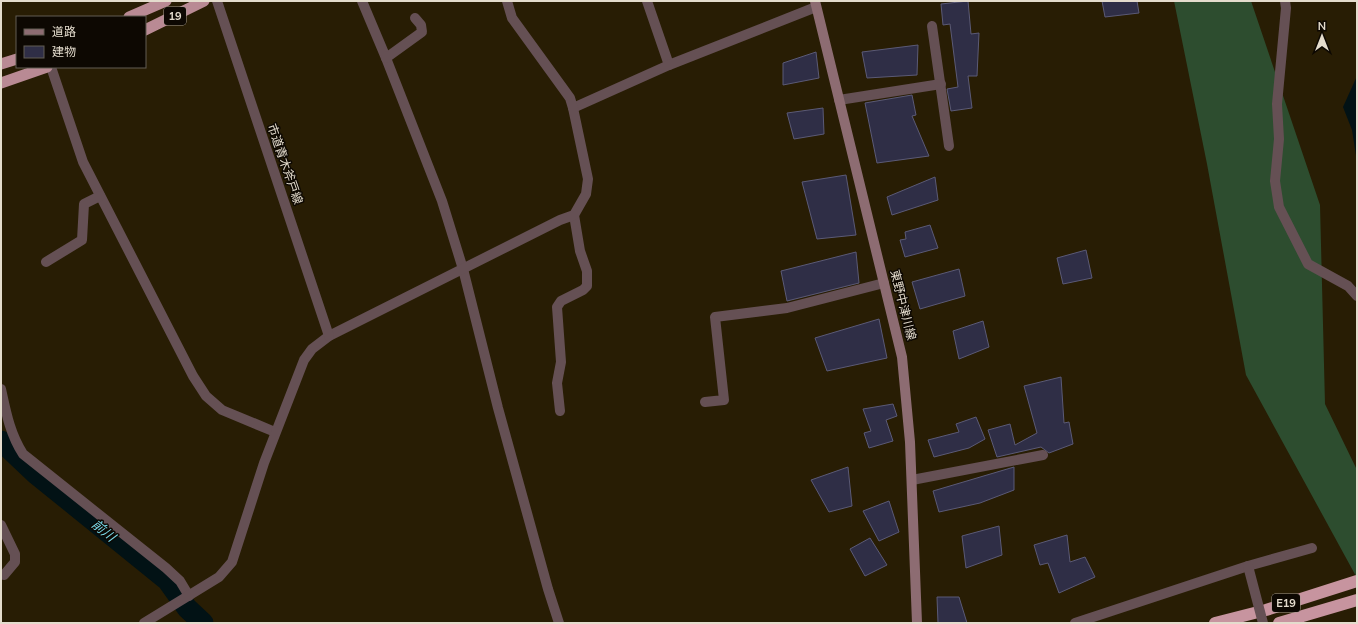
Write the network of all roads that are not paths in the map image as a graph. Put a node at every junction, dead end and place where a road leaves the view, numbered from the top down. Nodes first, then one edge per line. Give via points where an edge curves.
1 (166, 1) edge
2 (204, 1) edge
3 (217, 1) edge
4 (362, 1) edge
5 (507, 1) edge
6 (647, 1) edge
7 (1285, 1) edge
8 (816, 3) edge
9 (131, 16) edge
10 (415, 18) dead end
11 (932, 26) dead end
12 (146, 30) edge
13 (386, 58) junction
14 (16, 59) edge
15 (1, 64) edge
16 (669, 65) junction
17 (45, 68) edge
18 (51, 68) edge
19 (1, 83) edge
20 (941, 84) junction
21 (839, 100) junction
22 (573, 108) junction
23 (949, 146) dead end
24 (100, 196) junction
25 (574, 215) junction
26 (46, 262) dead end
27 (463, 269) junction
28 (884, 283) junction
29 (1357, 296) edge
30 (329, 336) junction
31 (1, 389) edge
32 (705, 402) dead end
33 (560, 411) dead end
34 (275, 432) junction
35 (1043, 455) dead end
36 (912, 480) junction
37 (1, 526) edge
38 (1312, 548) dead end
39 (1248, 566) junction
40 (4, 575) dead end
41 (1357, 581) edge
42 (190, 596) junction
43 (1357, 600) edge
44 (144, 623) edge
45 (559, 623) edge
46 (917, 623) edge
47 (1075, 623) edge
48 (1215, 623) edge
49 (1263, 623) edge
50 (1279, 623) edge

1 - 9 highway, 19
2 - 12 highway, 19
3 - 30 street, 市道青木斧戸線
4 - 13 street
5 - 22 street via 512,18 570,98
6 - 16 street
7 - 29 street via 1277,104 1279,139 1275,181 1279,207 1308,264 1348,286
8 - 16 street
8 - 21 main road, 東野中津川線
10 - 13 street via 421,25 422,32
11 - 20 street
13 - 27 street via 442,201
14 - 15 highway
16 - 22 street
17 - 19 highway
18 - 24 street via 83,162
20 - 21 street
20 - 23 street
21 - 28 main road, 東野中津川線
22 - 25 street via 588,179 586,194
24 - 26 street via 84,204 82,240
24 - 34 street via 193,376 206,396 222,410
25 - 27 street
25 - 33 street via 580,251 587,271 587,286 561,301 557,307 561,362 557,383
27 - 30 street
27 - 45 street via 498,408
28 - 32 street via 787,308 715,317 724,400
28 - 36 main road, 東野中津川線 via 902,357 908,404
30 - 34 street via 312,348 304,360
31 - 42 street via 10,430 23,454 166,568 180,581
34 - 42 street via 232,562 219,577
35 - 36 street
36 - 46 main road, 東野中津川線
37 - 40 street via 15,554 15,562
38 - 39 street
39 - 47 street
39 - 49 street, bridge
41 - 48 highway, E19
42 - 44 street
43 - 50 highway, E19

